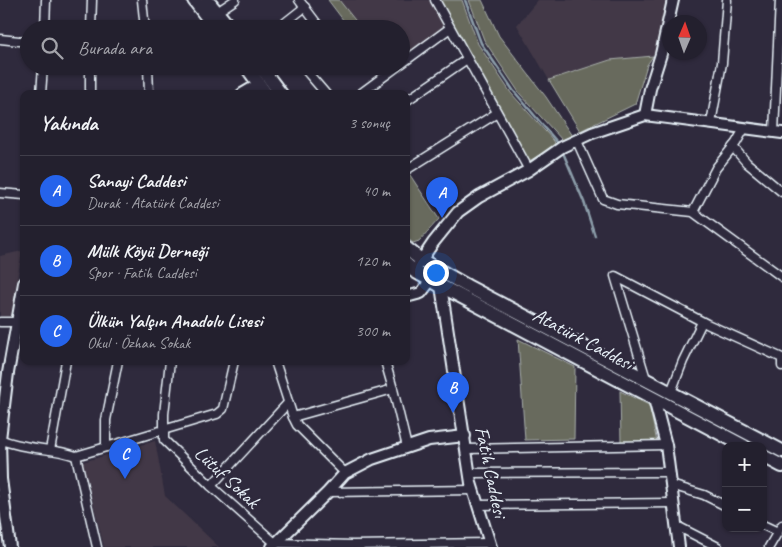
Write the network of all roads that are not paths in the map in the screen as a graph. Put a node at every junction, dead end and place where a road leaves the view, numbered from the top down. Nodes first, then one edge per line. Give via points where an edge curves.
1 (46, 0) edge
2 (92, 0) edge
3 (142, 0) edge
4 (194, 0) edge
5 (207, 0) edge
6 (235, 0) edge
7 (299, 0) edge
8 (434, 0) edge
9 (673, 0) edge
10 (727, 0) edge
11 (780, 0) edge
12 (305, 8) junction
13 (217, 12) junction
14 (45, 20) edge
15 (91, 20) edge
16 (144, 20) edge
17 (209, 20) edge
18 (223, 20) edge
19 (290, 20) edge
20 (314, 20) edge
21 (450, 28) junction
22 (0, 39) edge
23 (20, 41) edge
24 (410, 57) edge
25 (467, 59) junction
26 (42, 75) edge
27 (90, 75) edge
28 (148, 75) edge
29 (253, 75) edge
30 (267, 75) edge
31 (310, 75) edge
32 (386, 75) edge
33 (263, 89) edge
34 (41, 90) edge
35 (90, 90) edge
36 (149, 90) edge
37 (278, 90) edge
38 (323, 90) edge
39 (365, 90) edge
40 (410, 99) edge
41 (497, 113) junction
42 (645, 115) junction
43 (712, 123) junction
44 (744, 129) junction
45 (778, 132) edge
46 (578, 138) junction
47 (733, 147) junction
48 (410, 167) edge
49 (529, 170) junction
50 (0, 192) edge
51 (782, 192) edge
52 (20, 194) edge
53 (693, 212) junction
54 (414, 265) edge
55 (782, 277) edge
56 (436, 283) junction
57 (410, 297) edge
58 (20, 302) edge
59 (0, 322) edge
60 (16, 322) junction
61 (702, 322) junction
62 (65, 365) edge
63 (117, 365) edge
64 (169, 365) edge
65 (233, 365) edge
66 (276, 365) edge
67 (386, 365) edge
68 (782, 366) edge
69 (4, 368) edge
70 (646, 380) junction
71 (393, 389) junction
72 (671, 392) junction
73 (654, 399) junction
74 (288, 403) junction
75 (293, 417) junction
76 (164, 430) junction
77 (464, 436) junction
78 (0, 439) edge
79 (736, 442) edge
80 (666, 445) junction
81 (106, 447) junction
82 (407, 447) junction
83 (466, 449) junction
84 (50, 450) junction
85 (782, 451) edge
86 (76, 456) junction
87 (767, 458) edge
88 (782, 466) edge
89 (669, 472) junction
90 (345, 473) junction
91 (470, 473) junction
92 (671, 485) junction
93 (1, 486) edge
94 (211, 486) junction
95 (473, 490) junction
96 (328, 492) junction
97 (478, 504) junction
98 (674, 504) junction
99 (722, 504) edge
100 (767, 525) edge
101 (677, 526) junction
102 (780, 529) edge
103 (6, 541) edge
104 (273, 545) edge
105 (490, 545) edge
106 (97, 547) edge
107 (679, 547) edge
108 (718, 547) edge
109 (768, 547) edge

1 - 14 street
2 - 15 street
3 - 16 street
4 - 17 main road
5 - 13 main road
6 - 13 street
7 - 12 street
8 - 21 street
9 - 42 street
10 - 43 street via 722,63
11 - 45 street
12 - 19 street
12 - 20 street
13 - 18 main road
21 - 24 street
21 - 25 street
22 - 23 street
25 - 40 street
25 - 41 street
26 - 34 street
27 - 35 street
28 - 36 street
29 - 33 main road
30 - 37 main road
31 - 38 street
32 - 39 street
41 - 48 street
41 - 49 street
42 - 43 street
42 - 46 street
43 - 44 street
44 - 45 street
44 - 47 street
46 - 49 street
46 - 53 street via 603,199 617,204
47 - 51 street via 746,163
47 - 53 street via 716,168
49 - 54 street via 458,212
50 - 52 street
53 - 55 street
54 - 56 main road, Atatürk Caddesi
54 - 70 main road
56 - 57 street
56 - 73 main road, Atatürk Caddesi
56 - 77 street, Fatih Caddesi
58 - 60 street
59 - 60 street
60 - 69 street
61 - 68 street via 782,358
61 - 70 street via 615,276
61 - 72 street
62 - 84 street
63 - 81 street via 106,420
64 - 76 street
65 - 76 street via 223,409 217,414
66 - 74 street
67 - 71 street
69 - 78 street
70 - 72 main road
71 - 75 street
71 - 82 street
72 - 85 main road
73 - 79 main road, Atatürk Caddesi
73 - 80 street
74 - 75 street
74 - 94 street
75 - 90 street via 297,425
76 - 81 street
76 - 94 street, Lütuf Sokak via 164,440
77 - 82 street via 429,440
77 - 83 street, Fatih Caddesi
78 - 84 street via 13,445
78 - 93 street
80 - 83 street
80 - 89 street
81 - 86 street
82 - 90 street
83 - 91 street, Fatih Caddesi
84 - 86 street
86 - 106 street
87 - 88 main road
89 - 91 street
89 - 92 street
90 - 96 street
91 - 95 street, Fatih Caddesi
92 - 98 street
92 - 99 street
93 - 103 street
94 - 104 street, Lütuf Sokak
95 - 96 street
95 - 97 street, Fatih Caddesi
96 - 104 street
97 - 98 street
97 - 105 street, Fatih Caddesi
98 - 101 street
100 - 102 street
101 - 107 street
101 - 108 street
102 - 109 street
104 - 105 street

